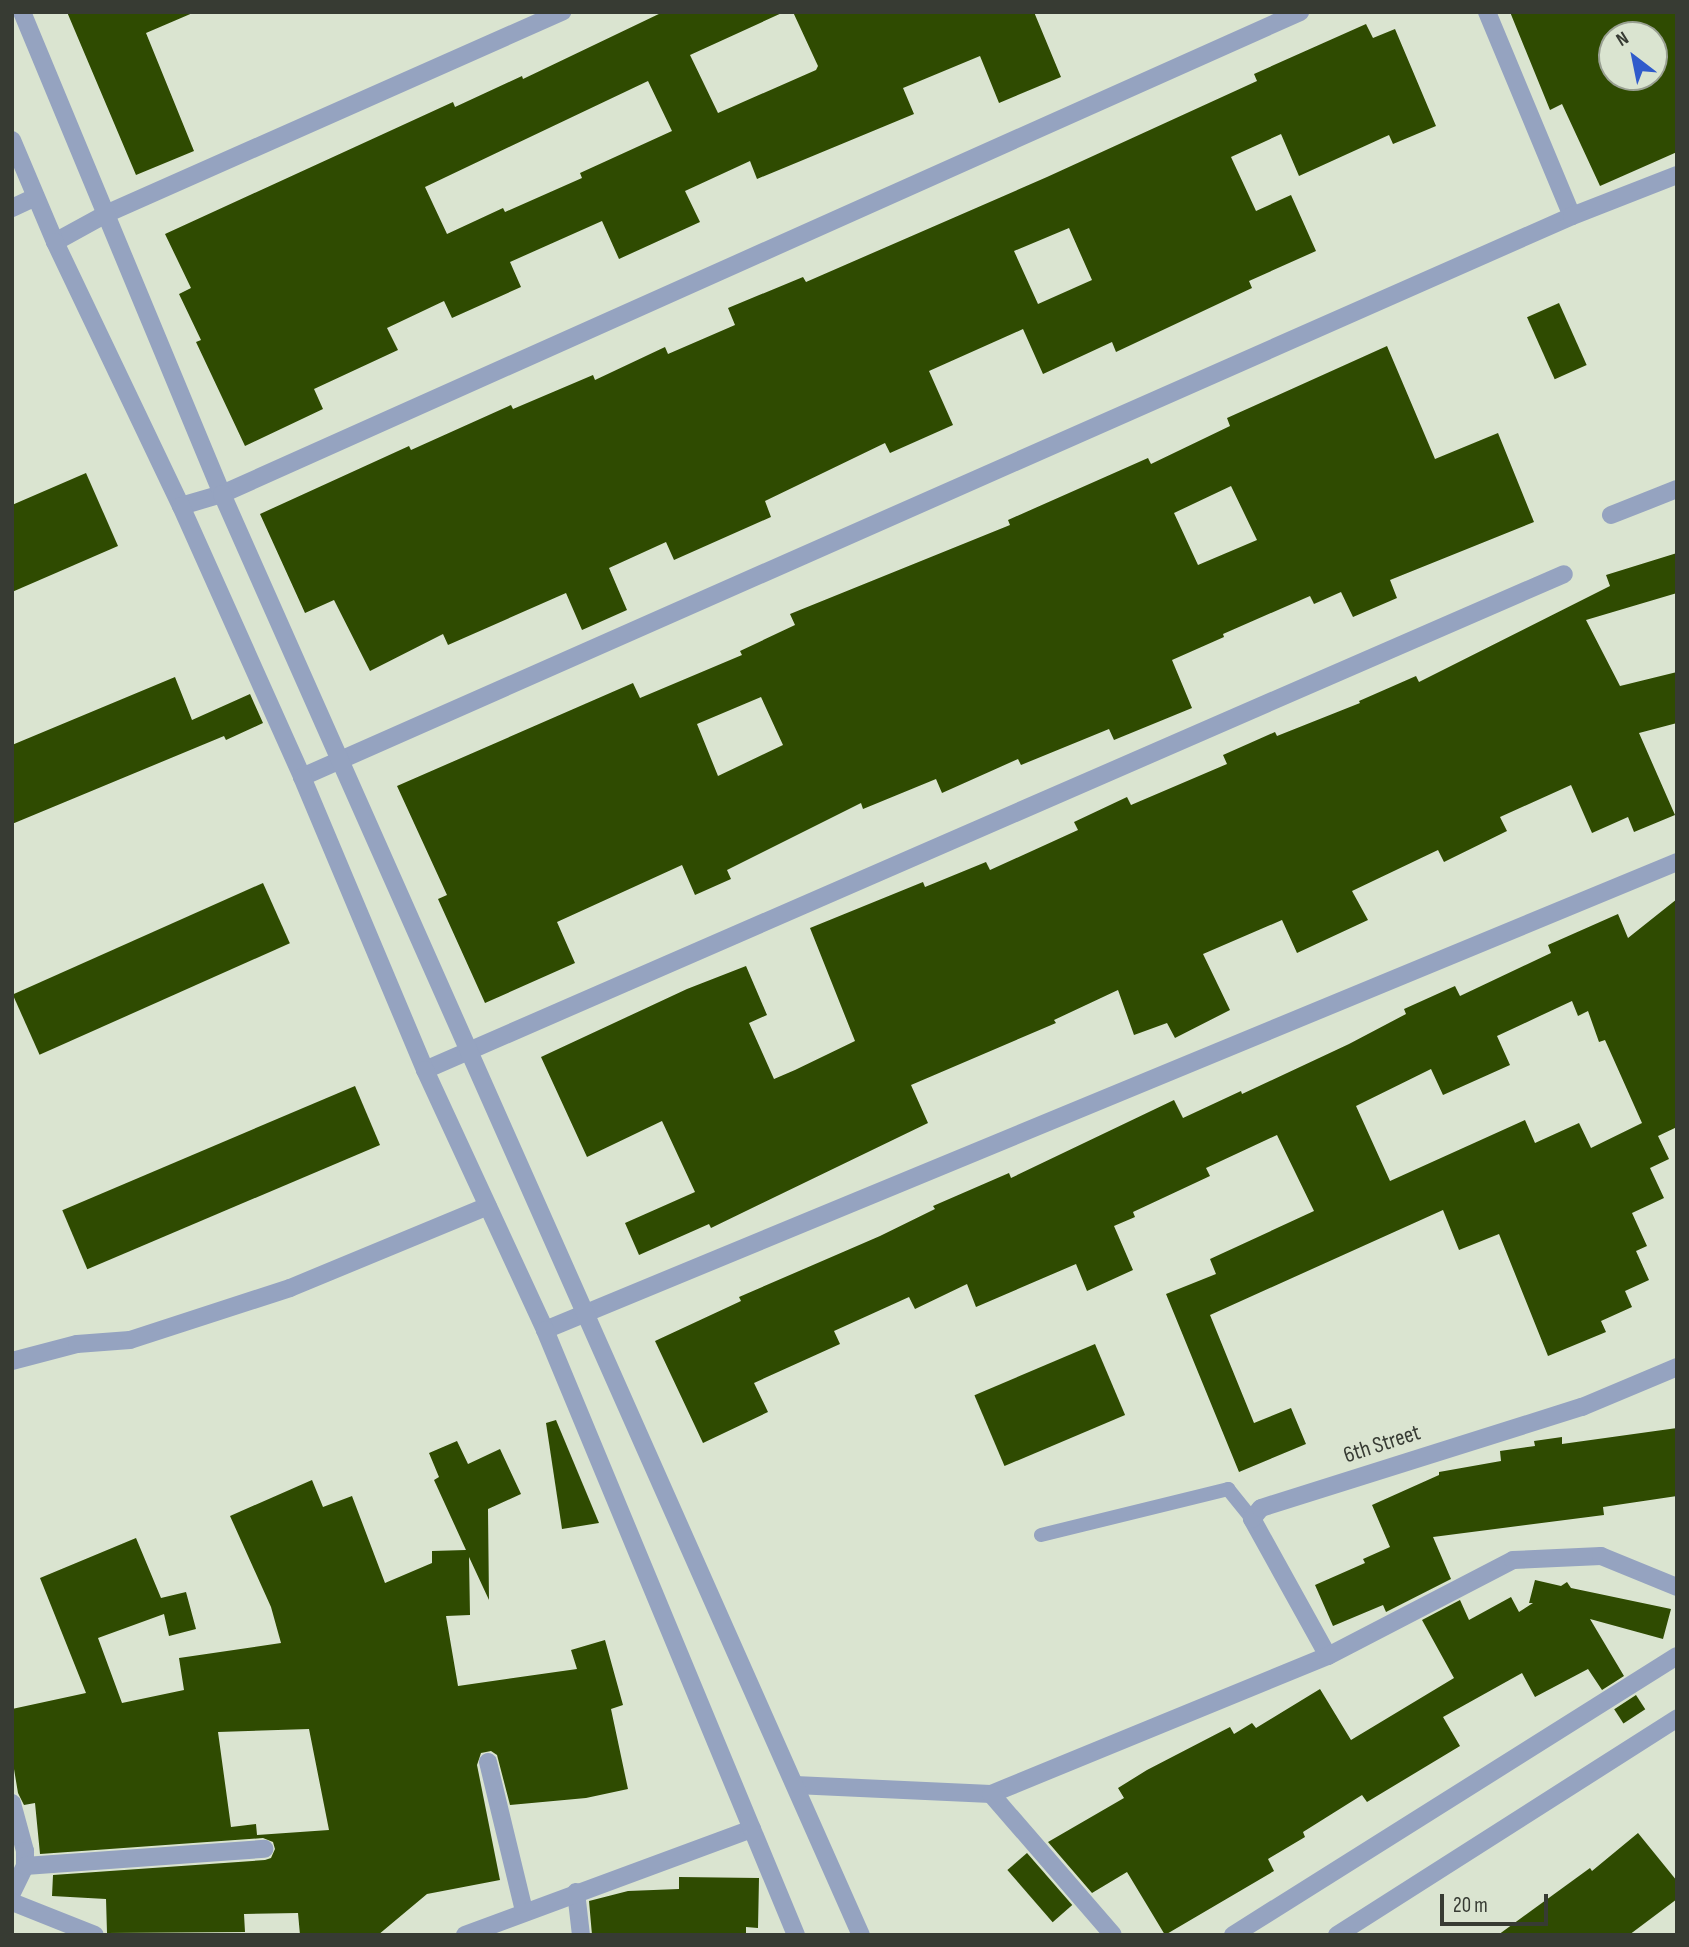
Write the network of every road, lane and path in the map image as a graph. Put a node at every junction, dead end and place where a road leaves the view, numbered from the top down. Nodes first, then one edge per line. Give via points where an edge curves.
1 (22, 12) edge
2 (562, 12) edge
3 (1300, 12) edge
4 (1486, 12) edge
5 (12, 140) edge
6 (1677, 174) edge
7 (36, 197) junction
8 (12, 208) edge
9 (108, 213) junction
10 (1572, 216) junction
11 (55, 242) junction
12 (1677, 489) edge
13 (222, 494) junction
14 (181, 506) junction
15 (1611, 515) dead end
16 (1564, 574) dead end
17 (341, 761) junction
18 (302, 777) junction
19 (1677, 862) edge
20 (470, 1053) junction
21 (425, 1070) junction
22 (488, 1206) junction
23 (583, 1312) junction
24 (545, 1330) junction
25 (12, 1361) edge
26 (1677, 1367) edge
27 (1252, 1519) junction
28 (1041, 1535) dead end
29 (1677, 1587) edge
30 (1328, 1656) junction
31 (1677, 1656) edge
32 (1677, 1718) edge
33 (488, 1762) dead end
34 (795, 1785) junction
35 (991, 1794) junction
36 (12, 1802) edge
37 (752, 1829) junction
38 (264, 1849) dead end
39 (25, 1866) junction
40 (576, 1892) junction
41 (12, 1893) edge
42 (12, 1902) edge
43 (524, 1911) junction
44 (95, 1935) edge
45 (465, 1935) edge
46 (581, 1935) edge
47 (796, 1935) edge
48 (861, 1935) edge
49 (1113, 1935) edge
50 (1233, 1935) edge
51 (1337, 1935) edge

1 - 9 street
2 - 9 street
3 - 13 street
4 - 10 street
5 - 7 street
6 - 10 street
7 - 8 street
7 - 11 street
9 - 11 street
9 - 13 street
10 - 17 street
11 - 14 street
12 - 15 street
13 - 14 street
13 - 17 street
14 - 18 street
16 - 20 street
17 - 18 street
17 - 20 street
18 - 21 street
19 - 23 street
20 - 21 street
20 - 23 street
21 - 22 street
22 - 24 street
22 - 25 street via 290,1288 130,1340 77,1344
23 - 24 street
23 - 34 street
24 - 37 street
26 - 27 street, 6th Street via 1582,1407 1261,1508
27 - 28 lane via 1228,1489
27 - 30 street
29 - 30 street via 1601,1556 1513,1560
30 - 35 street
31 - 50 street
32 - 51 street
33 - 43 street
34 - 35 street
34 - 48 street
35 - 49 street
36 - 39 street
37 - 40 street
37 - 47 street
38 - 39 street
39 - 41 street
40 - 43 street
40 - 46 street
42 - 44 street
43 - 45 street

